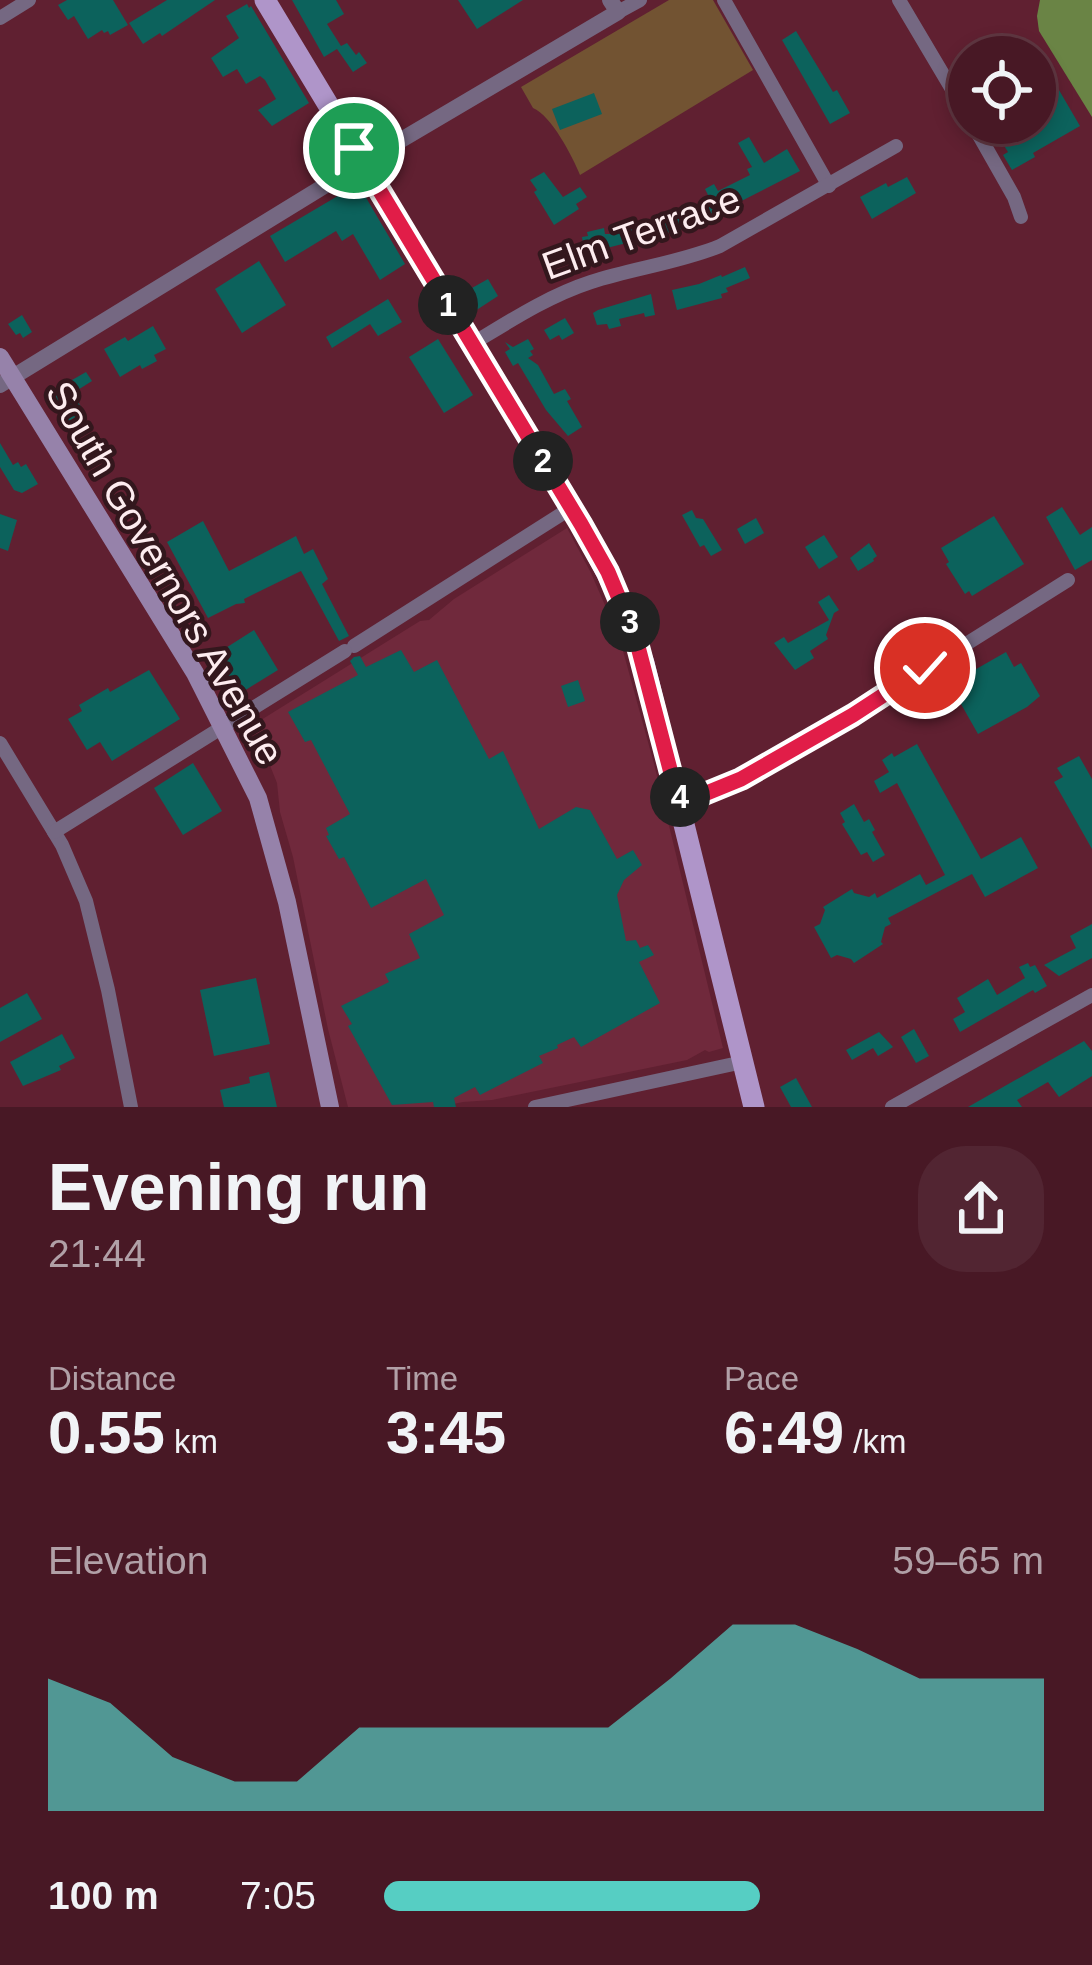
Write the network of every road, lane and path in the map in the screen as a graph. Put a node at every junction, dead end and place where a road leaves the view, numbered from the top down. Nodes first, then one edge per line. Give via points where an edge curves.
1 (29, 0) edge
2 (265, 0) edge
3 (640, 0) edge
4 (724, 0) edge
5 (899, 0) edge
6 (614, 6) edge
7 (0, 18) edge
8 (948, 83) edge
9 (984, 144) edge
10 (896, 146) dead end
11 (362, 163) junction
12 (829, 186) junction
13 (1021, 217) dead end
14 (472, 344) junction
15 (0, 357) edge
16 (6, 381) edge
17 (571, 508) junction
18 (1068, 580) dead end
19 (224, 726) junction
20 (0, 743) edge
21 (677, 796) junction
22 (54, 832) junction
23 (1092, 995) edge
24 (743, 1062) junction
25 (131, 1107) edge
26 (330, 1107) edge
27 (535, 1107) edge
28 (754, 1107) edge
29 (892, 1107) edge

1 - 7 street
2 - 11 main road
3 - 6 street
4 - 12 street
5 - 8 street
6 - 11 street
9 - 13 street
10 - 12 street, Elm Terrace
11 - 14 main road
11 - 16 street
12 - 14 street, Elm Terrace via 693,257 562,292
14 - 17 main road
15 - 16 main road, South Governors Avenue
16 - 19 main road, South Governors Avenue
17 - 19 street
17 - 21 main road via 636,639
18 - 21 street via 741,779 697,797
19 - 22 street
19 - 26 main road, South Governors Avenue via 273,844
20 - 22 street
21 - 24 main road
22 - 25 street via 86,901
23 - 29 street
24 - 27 street
24 - 28 main road

